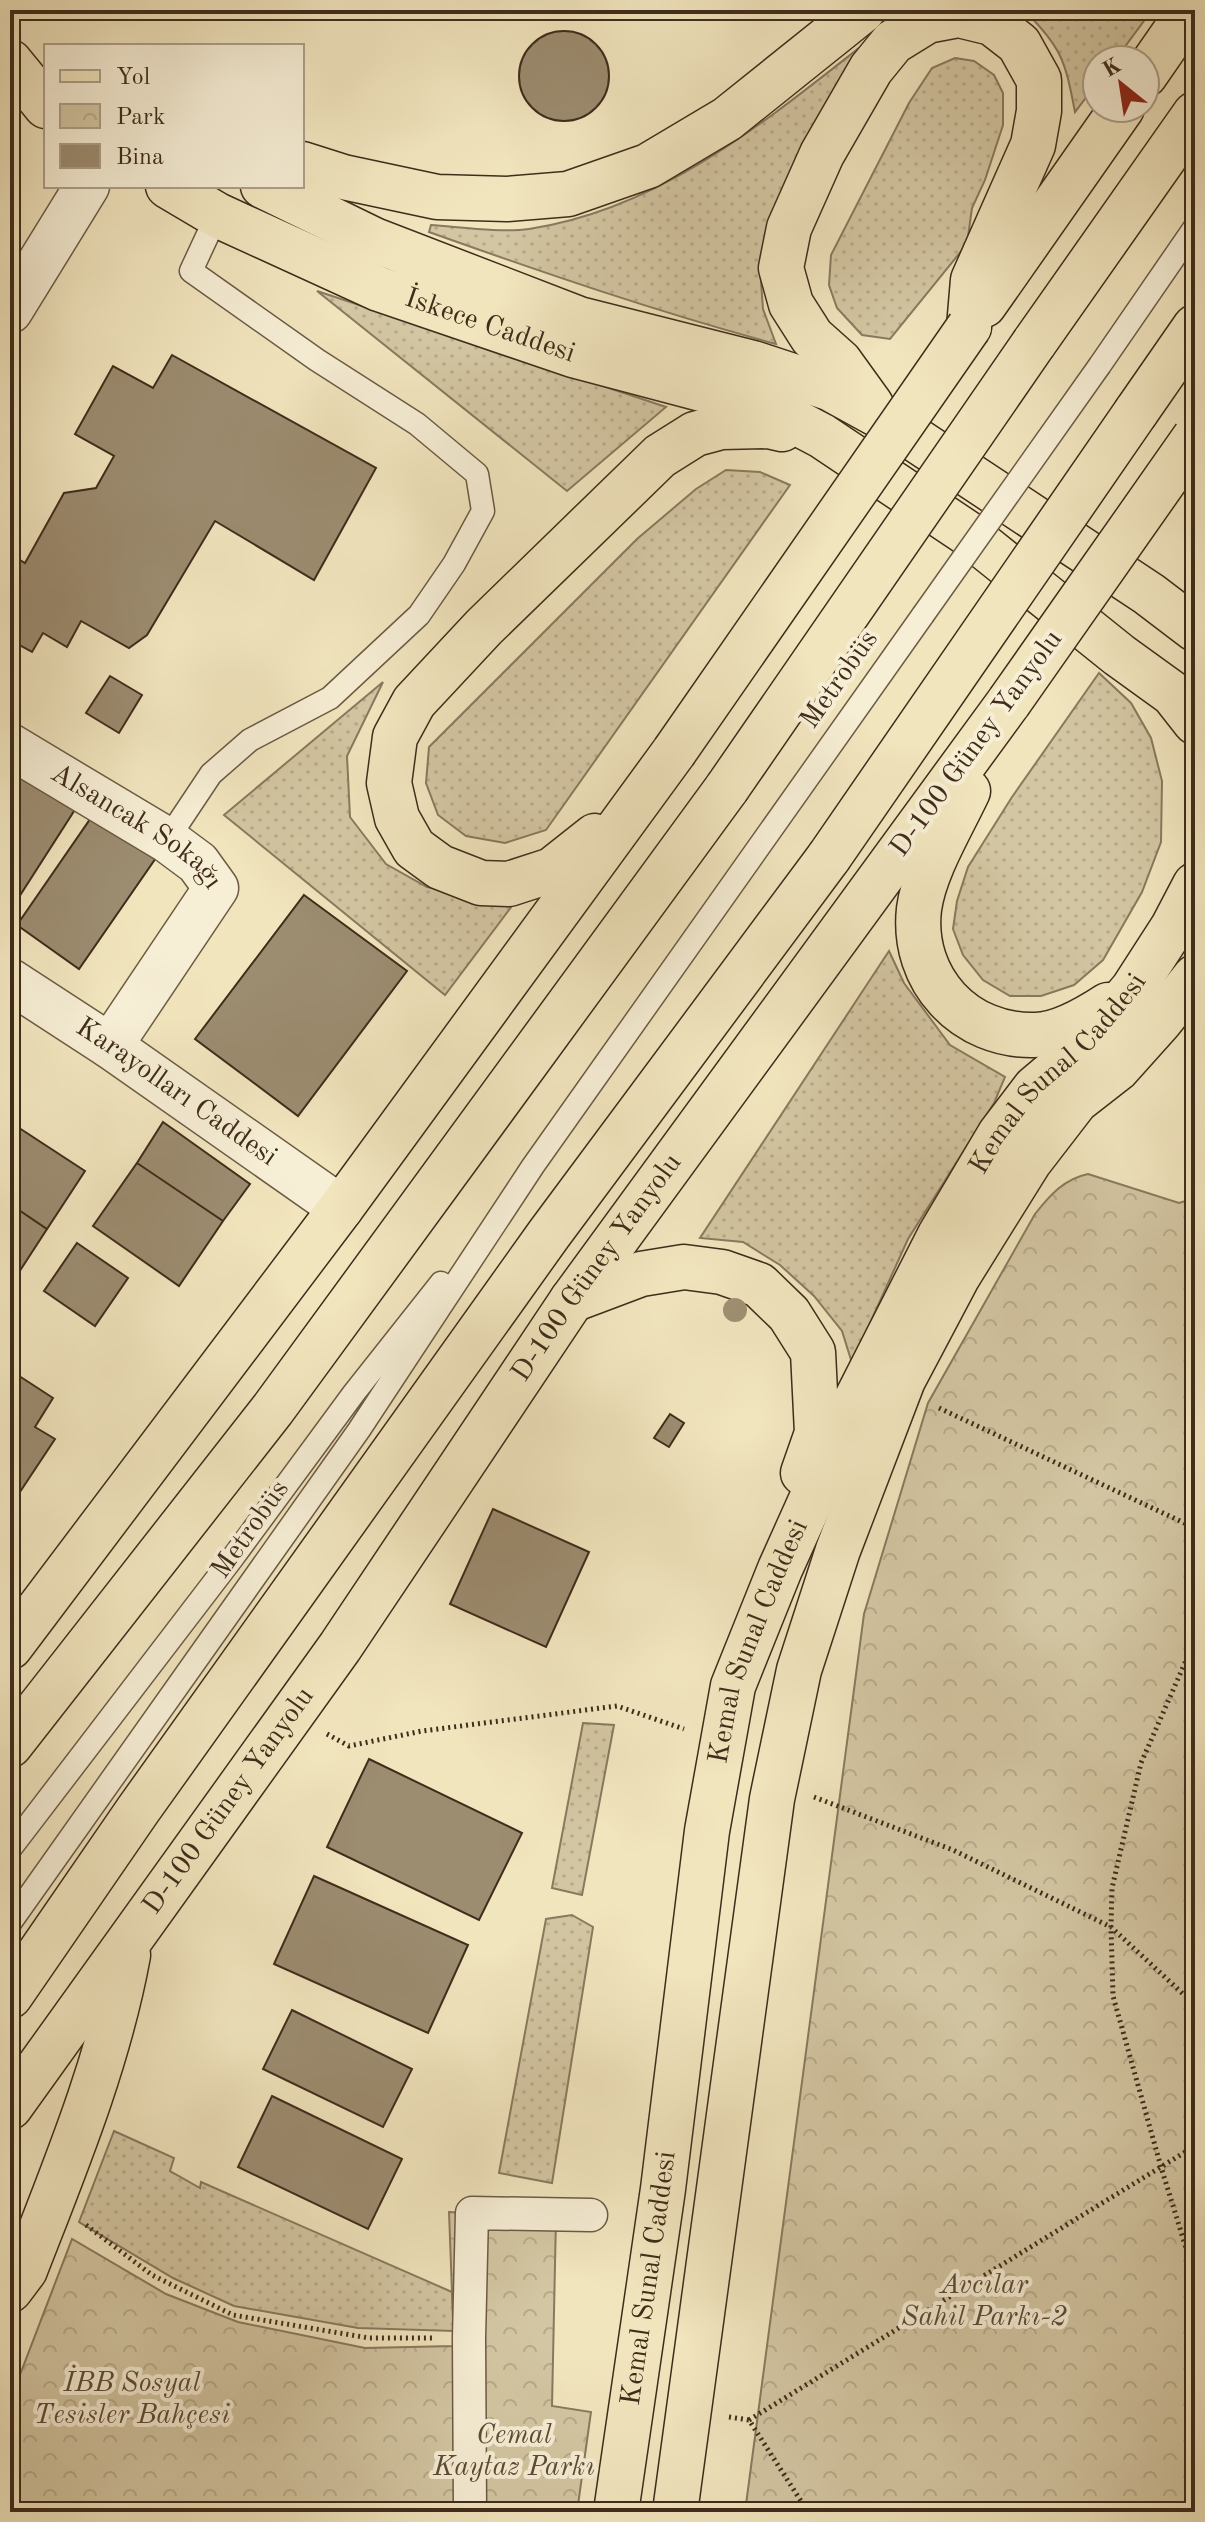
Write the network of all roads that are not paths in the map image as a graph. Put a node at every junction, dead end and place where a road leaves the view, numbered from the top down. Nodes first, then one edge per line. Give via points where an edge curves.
1 (863, 10) edge
2 (1190, 10) edge
3 (1161, 52) edge
4 (10, 61) edge
5 (44, 74) edge
6 (44, 104) edge
7 (1195, 114) edge
8 (1111, 124) edge
9 (304, 165) edge
10 (86, 188) edge
11 (171, 188) edge
12 (267, 188) edge
13 (217, 215) junction
14 (1195, 227) edge
15 (10, 311) edge
16 (969, 327) junction
17 (1195, 327) edge
18 (880, 416) junction
19 (822, 436) junction
20 (1195, 437) edge
21 (1149, 594) junction
22 (1195, 603) edge
23 (1195, 629) edge
24 (1009, 702) junction
25 (1195, 722) edge
26 (10, 746) edge
27 (674, 752) junction
28 (167, 840) junction
29 (1195, 885) edge
30 (1195, 977) edge
31 (10, 981) edge
32 (1133, 989) junction
33 (110, 1046) junction
34 (533, 1166) junction
35 (341, 1208) junction
36 (572, 1300) junction
37 (780, 1569) junction
38 (10, 1647) edge
39 (10, 1745) edge
40 (10, 1849) edge
41 (10, 1923) edge
42 (130, 1940) junction
43 (10, 1996) edge
44 (10, 2107) edge
45 (591, 2215) dead end
46 (10, 2290) edge
47 (630, 2404) junction
48 (689, 2413) junction
49 (470, 2512) edge
50 (616, 2512) edge
51 (675, 2512) edge

1 - 9 main road via 727,119 648,166 568,194 437,197
2 - 3 main road
4 - 5 main road
4 - 6 main road
7 - 39 main road, bridge via 727,788 273,1409
8 - 16 main road
10 - 15 street
11 - 13 main road, İskece Caddesi
12 - 18 main road, İskece Caddesi via 374,240 579,319 753,363 829,388
13 - 19 main road, İskece Caddesi via 379,289 573,355 743,400
13 - 28 lane via 191,271 417,424 477,474 483,511 419,615 330,698 250,740 211,774
14 - 34 lane, Metrobüs, bridge
16 - 18 main road via 973,280 1033,145 1039,80 1019,44 992,23 959,15 927,21 904,35 871,69 822,154 789,228 781,268 791,304 812,337 840,362
16 - 27 main road, bridge
17 - 43 main road, bridge via 829,857 549,1234
18 - 21 main road
19 - 25 main road via 967,533 1173,694
19 - 27 main road via 769,426 721,427 695,434 660,456 414,702 395,737 389,783 397,818 414,848 440,867 481,883 509,884 552,870 599,832
20 - 24 main road, D-100 Güney Yanyolu, bridge
21 - 22 main road
21 - 23 main road
24 - 32 main road via 927,878 919,910 922,951 933,981 956,1010 997,1031 1037,1035 1081,1023
24 - 36 main road, D-100 Güney Yanyolu
26 - 28 street, Alsancak Sokağı
27 - 35 main road
28 - 33 street, Alsancak Sokağı via 198,863 216,888
29 - 32 main road, Kemal Sunal Caddesi
30 - 48 main road, Kemal Sunal Caddesi via 1117,1069 1076,1101 1029,1162 958,1276 899,1389 838,1550 799,1670 776,1781
31 - 33 street, Karayolları Caddesi
32 - 37 main road, Kemal Sunal Caddesi via 1086,1045 1035,1088 1000,1134 940,1235 862,1388
33 - 35 street, Karayolları Caddesi
34 - 40 lane, Metrobüs via 354,1393
34 - 41 lane, Metrobüs via 359,1430
35 - 38 main road
36 - 37 main road via 641,1274 684,1267 722,1272 759,1285 789,1314 813,1352 817,1433 794,1497
36 - 42 main road, D-100 Güney Yanyolu via 340,1647
37 - 47 main road, Kemal Sunal Caddesi via 733,1686 707,1831 663,2189
42 - 44 main road, D-100 Güney Yanyolu
42 - 46 main road via 99,2072 25,2270
45 - 49 street via 472,2213
47 - 48 main road
47 - 50 main road, Kemal Sunal Caddesi
48 - 51 main road, Kemal Sunal Caddesi

